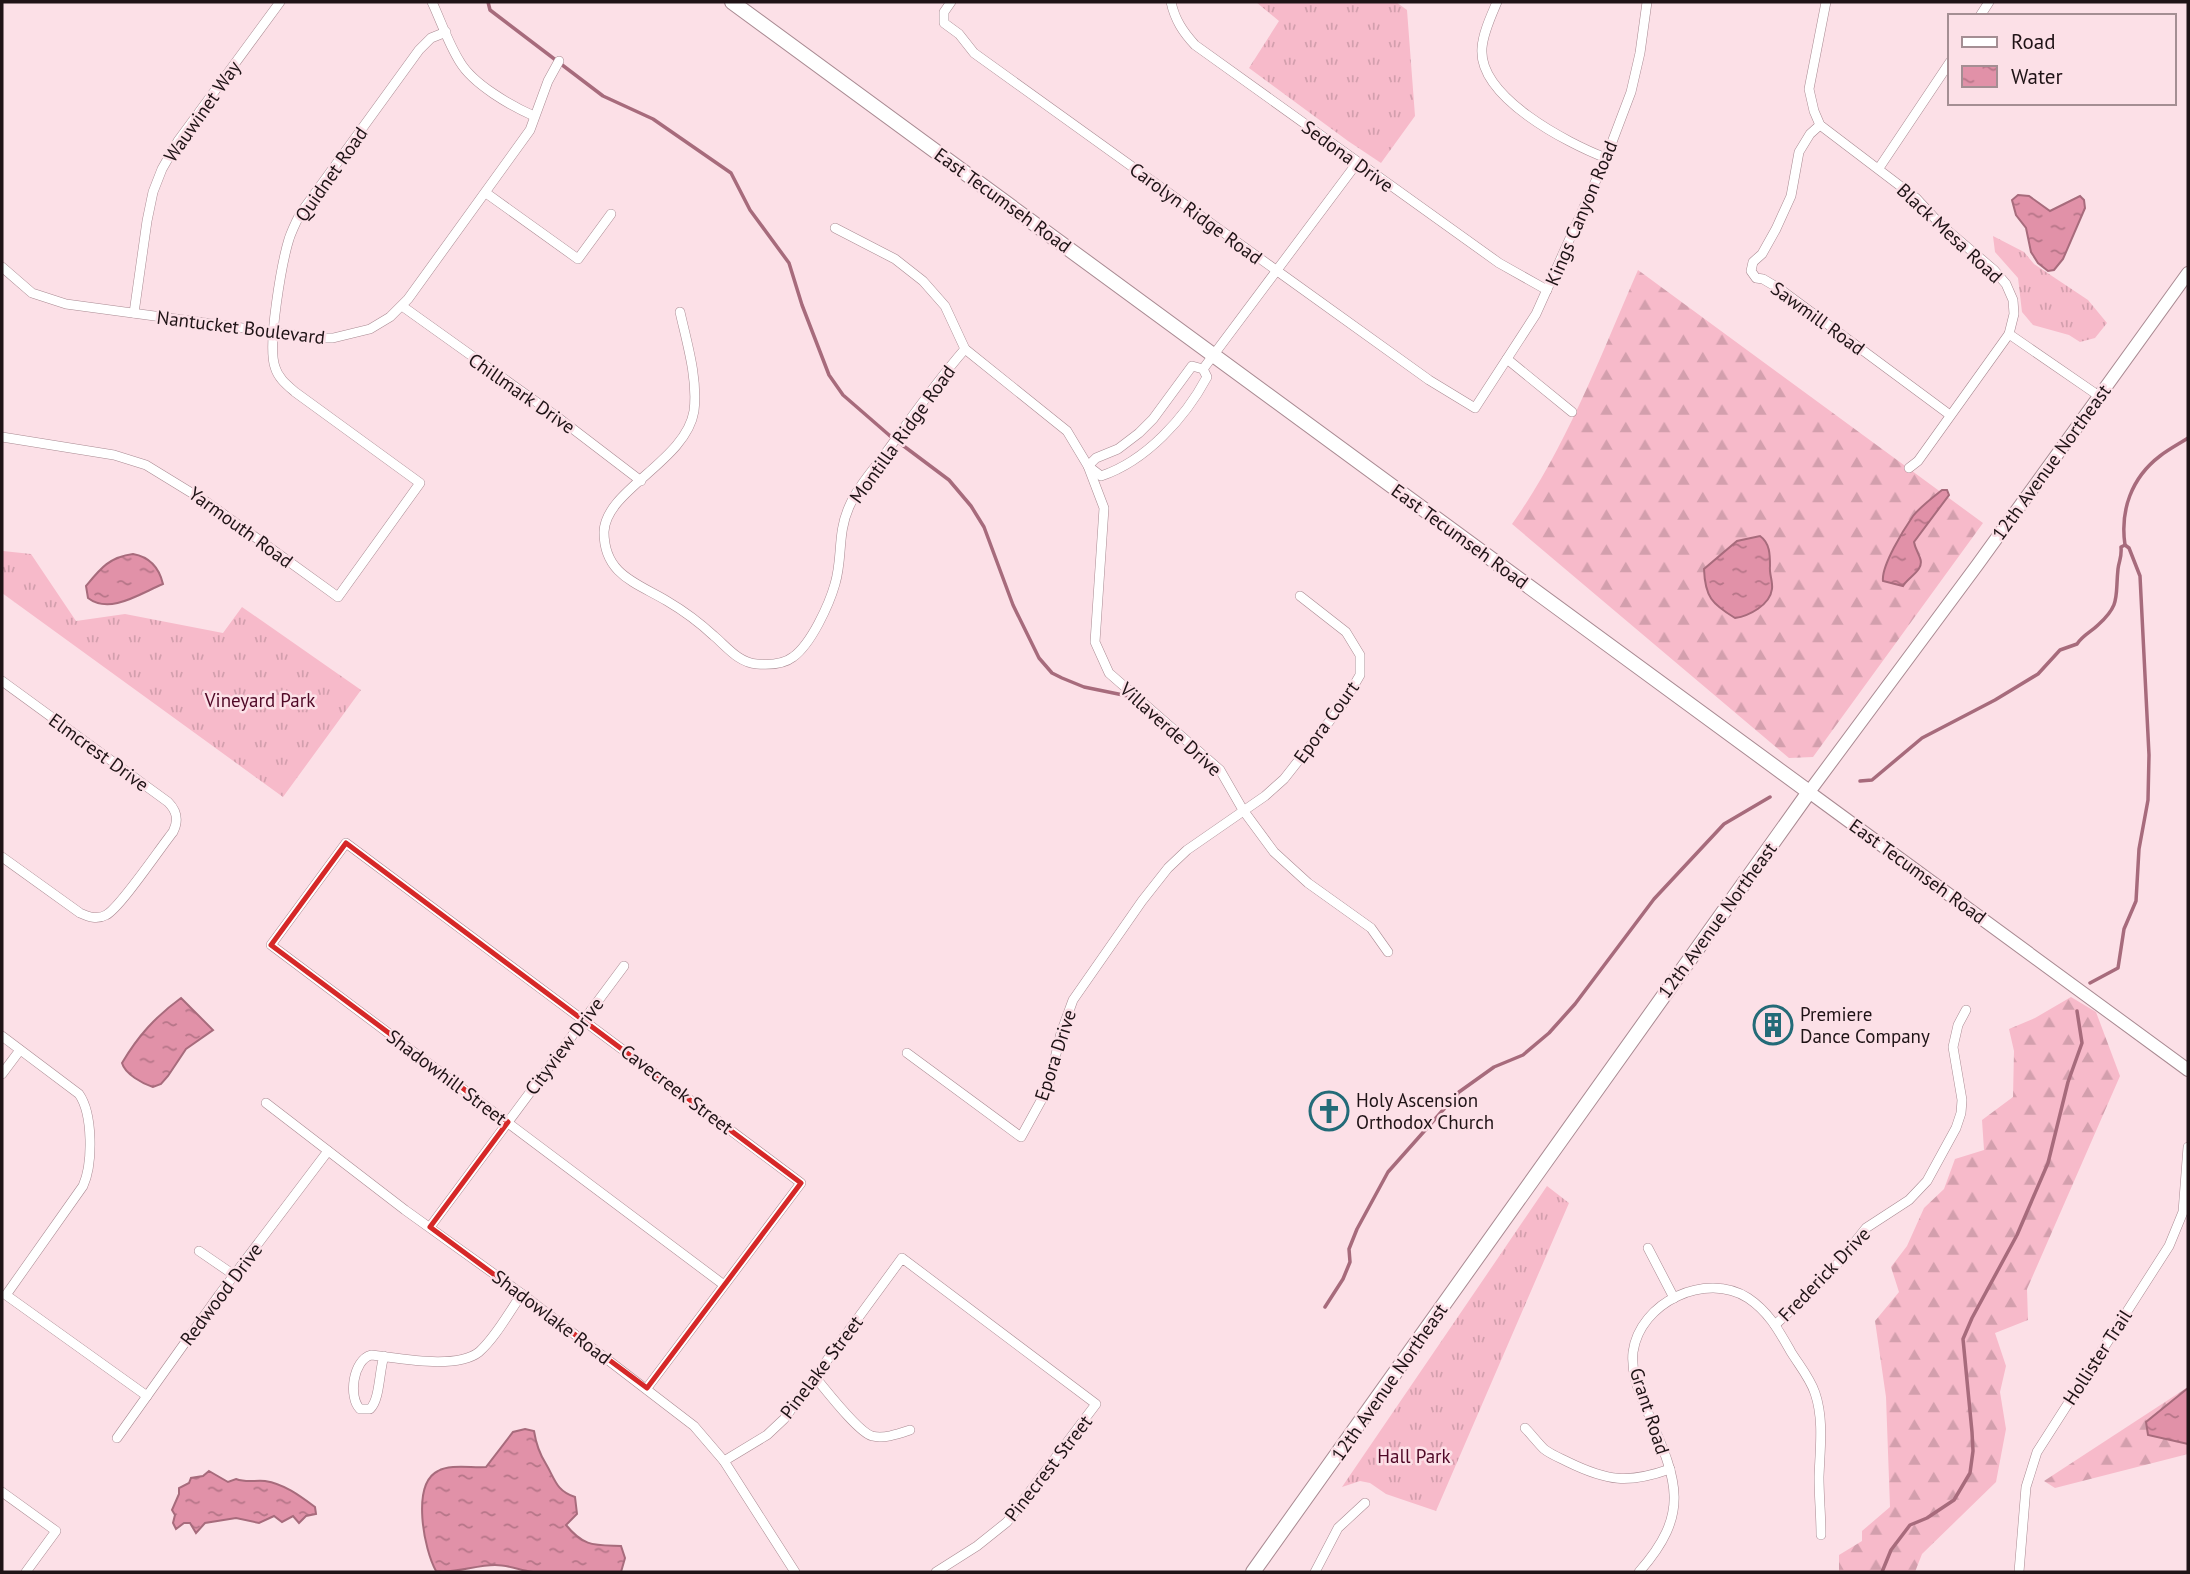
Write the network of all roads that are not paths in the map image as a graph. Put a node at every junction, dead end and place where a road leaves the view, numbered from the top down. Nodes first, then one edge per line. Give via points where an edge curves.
1 (280, 2) edge
2 (432, 2) edge
3 (732, 2) edge
4 (951, 2) edge
5 (1171, 2) edge
6 (1497, 2) edge
7 (1647, 2) edge
8 (1826, 2) edge
9 (446, 32) junction
10 (559, 61) dead end
11 (1948, 65) edge
12 (534, 116) junction
13 (1820, 125) junction
14 (1606, 158) junction
15 (1357, 163) junction
16 (1879, 168) junction
17 (486, 192) junction
18 (611, 214) dead end
19 (835, 228) dead end
20 (2, 267) edge
21 (1277, 271) junction
22 (2188, 273) edge
23 (1547, 290) junction
24 (402, 306) junction
25 (680, 312) dead end
26 (134, 313) junction
27 (274, 332) junction
28 (2009, 334) junction
29 (965, 349) junction
30 (1213, 354) junction
31 (1507, 359) junction
32 (1203, 369) junction
33 (2099, 396) junction
34 (1475, 408) joint
35 (1572, 412) dead end
36 (1950, 415) junction
37 (2, 437) edge
38 (1088, 466) junction
39 (1909, 468) dead end
40 (641, 481) junction
41 (420, 483) joint
42 (1300, 596) dead end
43 (2, 681) edge
44 (1809, 792) junction
45 (1243, 810) junction
46 (346, 843) joint
47 (2, 857) edge
48 (1388, 952) dead end
49 (624, 966) dead end
50 (1966, 1010) dead end
51 (584, 1021) junction
52 (2, 1036) edge
53 (20, 1050) junction
54 (907, 1054) dead end
55 (2188, 1070) edge
56 (2, 1074) edge
57 (266, 1103) dead end
58 (508, 1122) junction
59 (2188, 1147) edge
60 (328, 1151) junction
61 (430, 1227) junction
62 (1648, 1248) dead end
63 (199, 1251) dead end
64 (902, 1258) joint
65 (234, 1275) junction
66 (724, 1285) junction
67 (522, 1294) junction
68 (1674, 1298) junction
69 (1775, 1325) junction
70 (384, 1356) junction
71 (815, 1377) junction
72 (647, 1388) junction
73 (146, 1396) junction
74 (1525, 1427) dead end
75 (910, 1430) dead end
76 (117, 1438) dead end
77 (724, 1461) junction
78 (1670, 1469) junction
79 (2, 1492) edge
80 (1365, 1503) dead end
81 (1821, 1535) dead end
82 (26, 1572) edge
83 (795, 1572) edge
84 (936, 1572) edge
85 (1253, 1572) edge
86 (1315, 1572) edge
87 (1639, 1572) edge
88 (2019, 1572) edge

1 - 26 street, Wauwinet Way via 162,169 147,221
2 - 9 street
3 - 30 main road, East Tecumseh Road
4 - 21 street, Carolyn Ridge Road via 944,23 974,52
5 - 15 street, Sedona Drive via 1183,32 1195,45
6 - 14 street via 1481,49 1493,85 1508,102 1581,149
7 - 14 street, Kings Canyon Road via 1631,92
8 - 13 street via 1809,89
9 - 12 street via 465,69 514,107
9 - 27 street, Quidnet Road via 419,50 300,214 289,241
10 - 12 street, Nantucket Boulevard
11 - 16 street
12 - 17 street, Nantucket Boulevard via 530,130
13 - 16 street, Black Mesa Road
13 - 36 street, Sawmill Road via 1799,152 1791,196 1751,271
14 - 23 street, Kings Canyon Road
15 - 21 street
15 - 23 street, Sedona Drive via 1499,263
16 - 28 street, Black Mesa Road via 2006,285 2014,314
17 - 18 street via 578,259
17 - 24 street, Nantucket Boulevard
19 - 29 street, Villaverde Drive via 895,259 923,281 945,306
20 - 26 street, Nantucket Boulevard via 43,298
21 - 30 street
21 - 34 street, Carolyn Ridge Road
22 - 33 main road, 12th Avenue Northeast
23 - 31 street, Kings Canyon Road
24 - 27 street, Nantucket Boulevard via 370,329 344,336 317,338
24 - 40 street, Chillmark Drive
25 - 40 street, Montilla Ridge Road via 694,411 678,445
26 - 27 street, Nantucket Boulevard
27 - 41 street, Quidnet Road via 274,361 284,382
28 - 33 street
28 - 36 street
29 - 38 street, Villaverde Drive via 1067,431
29 - 40 street, Montilla Ridge Road via 849,506 840,532 836,584 811,636 793,657 774,664 754,664 731,653 692,617 624,578 611,564 604,530 611,513
30 - 32 street
30 - 44 main road, East Tecumseh Road
31 - 34 street, Kings Canyon Road
31 - 35 street
32 - 38 street via 1192,366 1139,433
32 - 38 street via 1204,382 1151,447 1101,476
33 - 44 main road, 12th Avenue Northeast
36 - 39 street
37 - 41 street, Yarmouth Road via 114,455 153,468 338,597
38 - 45 street, Villaverde Drive via 1104,508 1096,642 1109,673 1220,769
42 - 45 street, Epora Court via 1346,632 1360,655 1360,675 1284,779
43 - 47 street, Elmcrest Drive via 168,802 177,819 173,832 115,908 100,918 80,913
44 - 55 main road, East Tecumseh Road
44 - 85 main road, 12th Avenue Northeast
45 - 48 street, Villaverde Drive via 1274,852 1371,928
45 - 54 street, Epora Drive via 1168,868 1086,980 1061,1033 1048,1088 1021,1137
46 - 51 street, Cavecreek Street
46 - 58 street, Shadowhill Street via 271,945
49 - 51 street, Cityview Drive
50 - 69 street, Frederick Drive via 1953,1047 1961,1113 1927,1181 1909,1200 1866,1228 1830,1273
51 - 58 street, Cityview Drive
51 - 66 street, Cavecreek Street via 801,1183
52 - 53 street
53 - 56 street
53 - 73 street via 82,1098 90,1161 83,1186 6,1295
57 - 60 street, Shadowlake Road
58 - 61 street, Cityview Drive
58 - 66 street, Shadowhill Street
59 - 88 street, Hollister Trail via 2183,1212 2169,1246 2037,1452 2026,1487
60 - 61 street, Shadowlake Road
60 - 65 street, Redwood Drive
61 - 67 street, Shadowlake Road
62 - 68 street
63 - 65 street
64 - 71 street, Pinelake Street
64 - 84 street, Pinecrest Street via 1096,1404 1007,1522
65 - 73 street, Redwood Drive
66 - 72 street, Cavecreek Street
67 - 70 street via 482,1349 469,1358 450,1362
67 - 72 street, Shadowlake Road
68 - 69 street, Grant Road via 1706,1288 1735,1292 1758,1305
68 - 78 street, Grant Road via 1647,1320 1633,1355 1638,1389
69 - 81 street, Grant Road via 1810,1380 1818,1402
70 - 70 street via 366,1356 358,1362 354,1403 360,1409 370,1409 376,1401
71 - 75 street via 870,1436
71 - 77 street, Pinelake Street via 775,1428
72 - 77 street, Shadowlake Road via 694,1426
73 - 76 street, Redwood Drive
74 - 78 street via 1546,1451 1595,1475 1632,1479
77 - 83 street, Shadowlake Road
78 - 87 street, Grant Road via 1674,1489 1671,1525
79 - 82 street via 56,1531
80 - 86 street via 1338,1528

